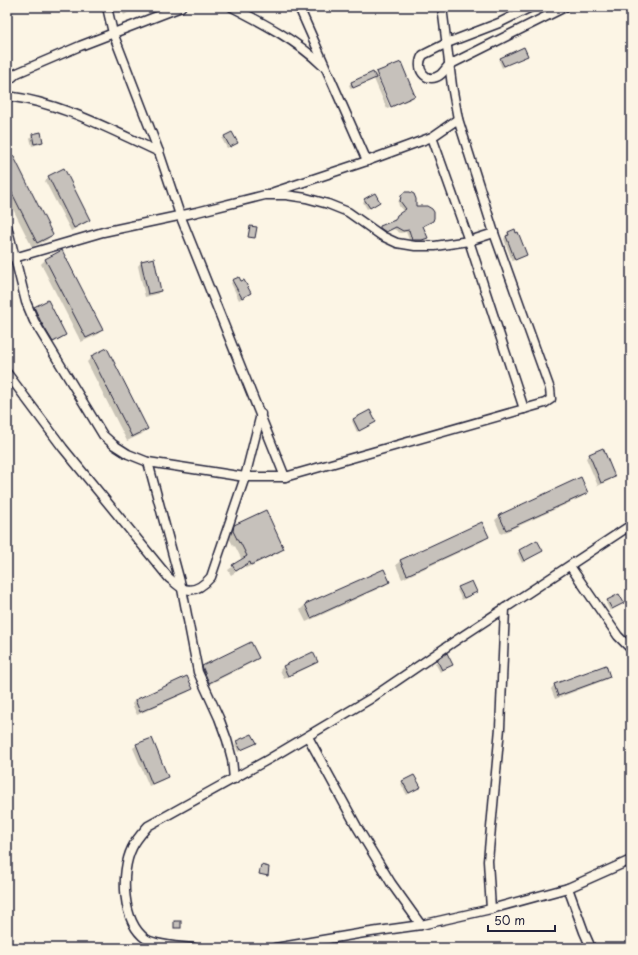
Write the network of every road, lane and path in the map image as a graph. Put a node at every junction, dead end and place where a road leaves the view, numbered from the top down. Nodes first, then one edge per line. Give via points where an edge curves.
1 (107, 7) edge
2 (181, 7) edge
3 (232, 7) edge
4 (298, 7) edge
5 (442, 7) edge
6 (565, 7) edge
7 (528, 8) edge
8 (113, 33) junction
9 (447, 43) junction
10 (449, 65) junction
11 (326, 68) junction
12 (7, 82) edge
13 (7, 96) edge
14 (458, 119) junction
15 (432, 136) junction
16 (158, 152) junction
17 (367, 161) junction
18 (265, 195) junction
19 (180, 215) junction
20 (7, 226) edge
21 (494, 233) junction
22 (469, 240) junction
23 (14, 258) junction
24 (7, 373) edge
25 (524, 409) junction
26 (261, 414) junction
27 (148, 462) junction
28 (244, 477) junction
29 (286, 477) junction
30 (631, 525) edge
31 (570, 566) junction
32 (182, 589) junction
33 (505, 608) junction
34 (631, 649) edge
35 (308, 737) junction
36 (234, 779) junction
37 (631, 860) edge
38 (568, 888) junction
39 (491, 910) junction
40 (421, 925) junction
41 (194, 948) edge
42 (274, 948) edge
43 (591, 948) edge

1 - 8 street
2 - 8 street
3 - 11 street via 308,52
4 - 11 street
5 - 9 street
6 - 10 street
7 - 9 street via 499,23
8 - 12 street via 17,73
8 - 16 street
9 - 10 street
9 - 10 street via 423,55 419,65 421,72 434,77 440,75
10 - 14 street
11 - 17 street
13 - 16 street via 70,111
14 - 15 street
14 - 21 street
15 - 17 street
15 - 22 street
16 - 19 street
17 - 18 street
18 - 19 street
18 - 22 street via 286,195 328,204 348,212 371,229 397,243 435,246
19 - 23 street via 103,232
19 - 26 street
20 - 23 street
21 - 22 street
21 - 25 street via 551,393 548,402
22 - 25 street
23 - 27 street via 34,321 103,435 128,454
24 - 32 street via 68,454 169,578
25 - 29 street
26 - 28 street
26 - 29 street
27 - 28 street
27 - 32 street
28 - 29 street
28 - 32 street via 211,577 199,588
30 - 31 street
31 - 33 street
31 - 34 street via 615,631
32 - 36 street via 198,672 220,718 232,759
33 - 35 street via 396,683
33 - 39 street via 500,728 488,861
35 - 36 street
35 - 40 street via 357,827 391,883
36 - 41 street via 148,826 138,836 128,859 124,888 132,920 138,932 147,940
37 - 38 street
38 - 39 street
38 - 43 street
39 - 40 street
40 - 42 street

